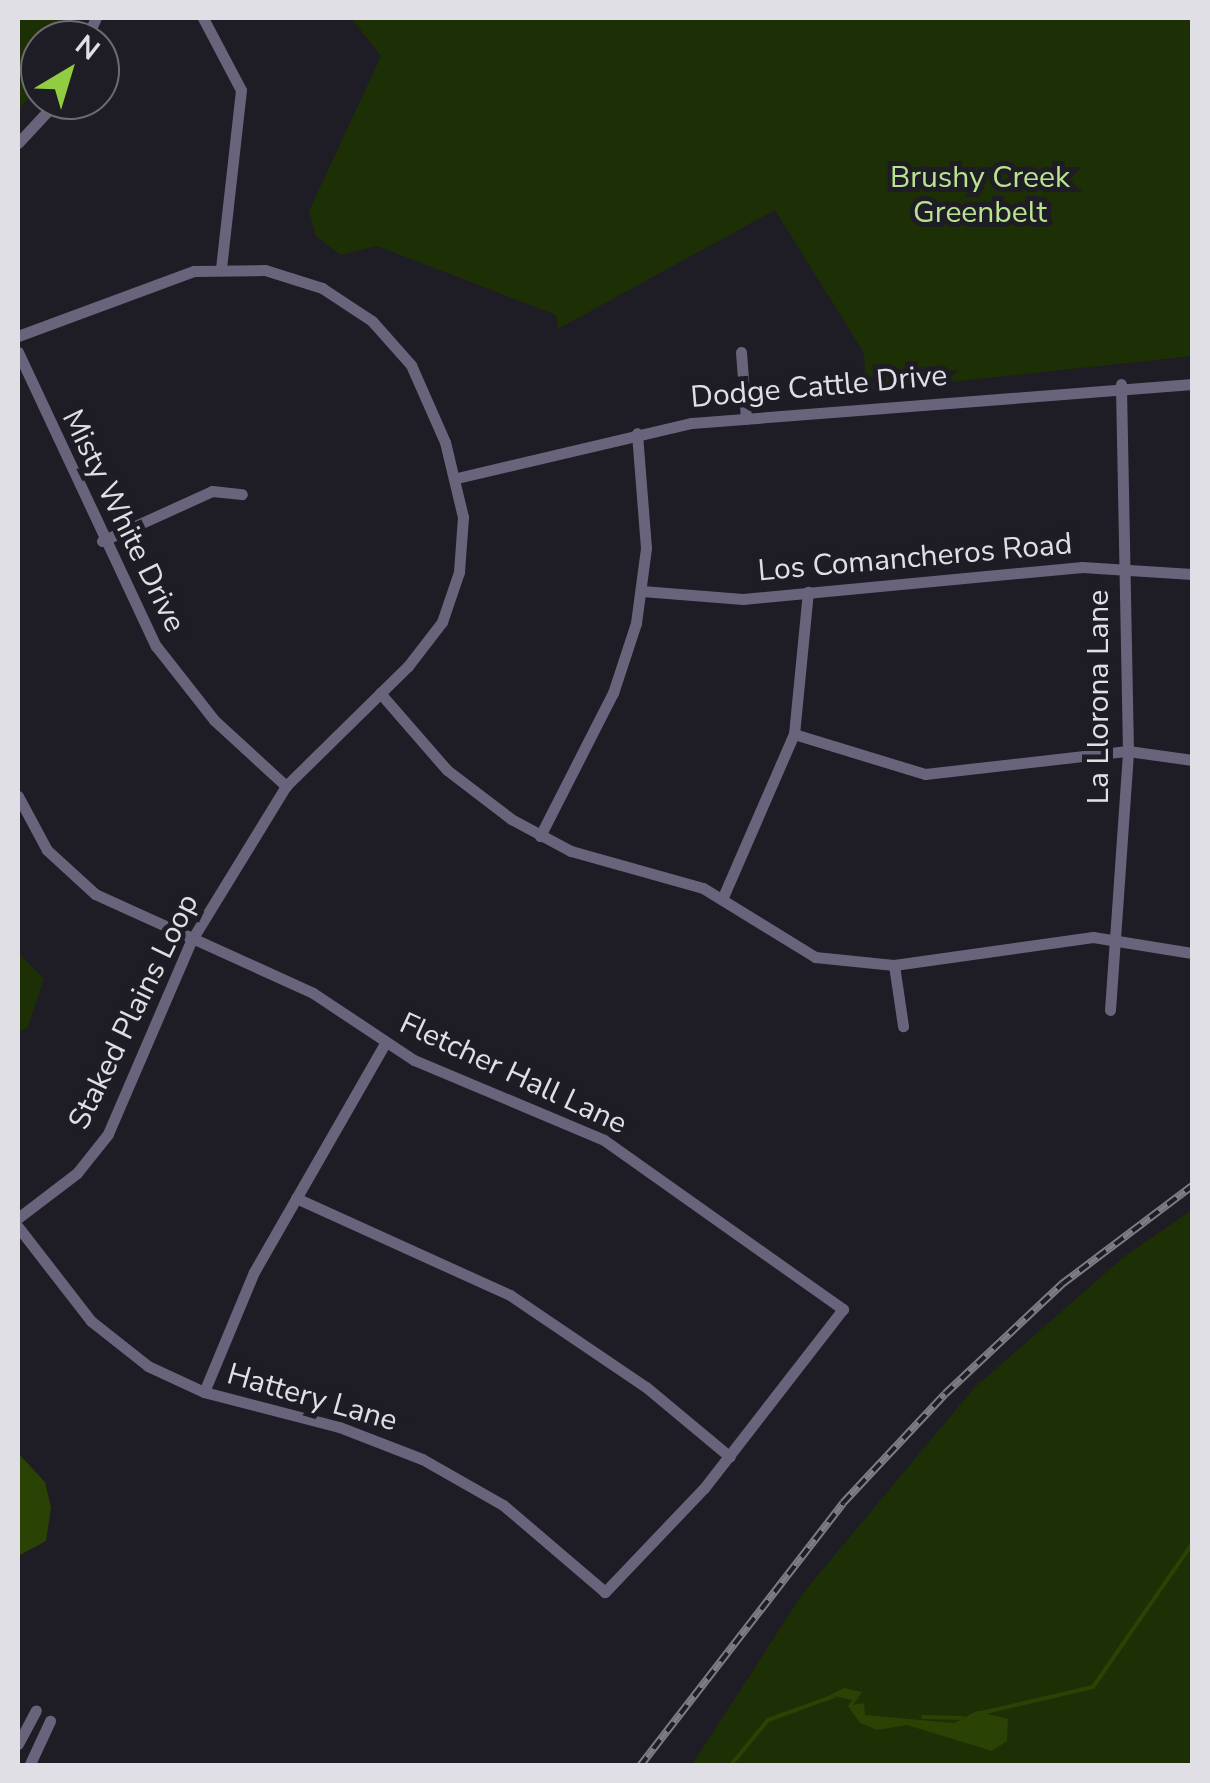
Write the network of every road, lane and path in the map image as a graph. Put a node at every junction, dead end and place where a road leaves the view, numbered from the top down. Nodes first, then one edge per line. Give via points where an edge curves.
1 (204, 18) edge
2 (39, 120) edge
3 (18, 143) edge
4 (221, 268) junction
5 (18, 336) edge
6 (18, 352) edge
7 (740, 352) dead end
8 (1121, 384) junction
9 (1192, 384) edge
10 (746, 419) junction
11 (637, 433) junction
12 (457, 478) junction
13 (242, 494) dead end
14 (102, 541) junction
15 (1125, 568) junction
16 (1192, 574) edge
17 (642, 592) junction
18 (808, 592) junction
19 (380, 694) junction
20 (794, 734) junction
21 (1128, 752) junction
22 (1192, 760) edge
23 (286, 786) junction
24 (18, 796) edge
25 (540, 836) junction
26 (722, 897) junction
27 (1116, 939) junction
28 (190, 941) junction
29 (1192, 954) edge
30 (894, 966) junction
31 (1110, 1010) dead end
32 (904, 1026) dead end
33 (385, 1043) junction
34 (296, 1198) junction
35 (18, 1218) edge
36 (18, 1227) edge
37 (843, 1310) joint
38 (204, 1392) junction
39 (730, 1457) junction
40 (36, 1710) dead end
41 (50, 1721) dead end
42 (18, 1744) edge
43 (29, 1766) edge

1 - 4 street via 241,90
2 - 3 street
4 - 5 street, Staked Plains Loop via 169,276
4 - 12 street, Staked Plains Loop via 290,276 372,321 411,364
6 - 14 street, Misty White Drive
7 - 10 street
8 - 9 street, Dodge Cattle Drive
8 - 10 street, Dodge Cattle Drive
8 - 15 street, La Llorona Lane
10 - 11 street, Dodge Cattle Drive
11 - 12 street, Dodge Cattle Drive
11 - 17 street via 646,506
12 - 19 street, Staked Plains Loop via 462,544 452,596 427,644
13 - 14 street via 212,491
14 - 23 street, Misty White Drive via 176,674
15 - 16 street, Los Comancheros Road
15 - 18 street, Los Comancheros Road
15 - 21 street, La Llorona Lane
17 - 18 street, Los Comancheros Road via 743,598
17 - 25 street via 613,693
18 - 20 street
19 - 23 street, Staked Plains Loop
19 - 25 street via 447,770
20 - 21 street via 924,774
20 - 26 street
21 - 22 street
21 - 27 street, La Llorona Lane
23 - 28 street, Staked Plains Loop
24 - 28 street, Fletcher Hall Lane via 71,876
25 - 26 street
26 - 30 street via 816,956
27 - 29 street
27 - 30 street via 1066,938
27 - 31 street, La Llorona Lane
28 - 33 street, Fletcher Hall Lane via 313,993
28 - 35 street, Staked Plains Loop via 108,1134 77,1173
30 - 32 street
33 - 34 street
33 - 37 street, Fletcher Hall Lane via 604,1140
34 - 38 street via 234,1311
34 - 39 street via 510,1296 646,1386
36 - 38 street, Hattery Lane via 90,1322 148,1366
37 - 39 street, Hattery Lane
38 - 39 street, Hattery Lane via 366,1436 460,1478 546,1537 605,1592
40 - 42 street
41 - 43 street

